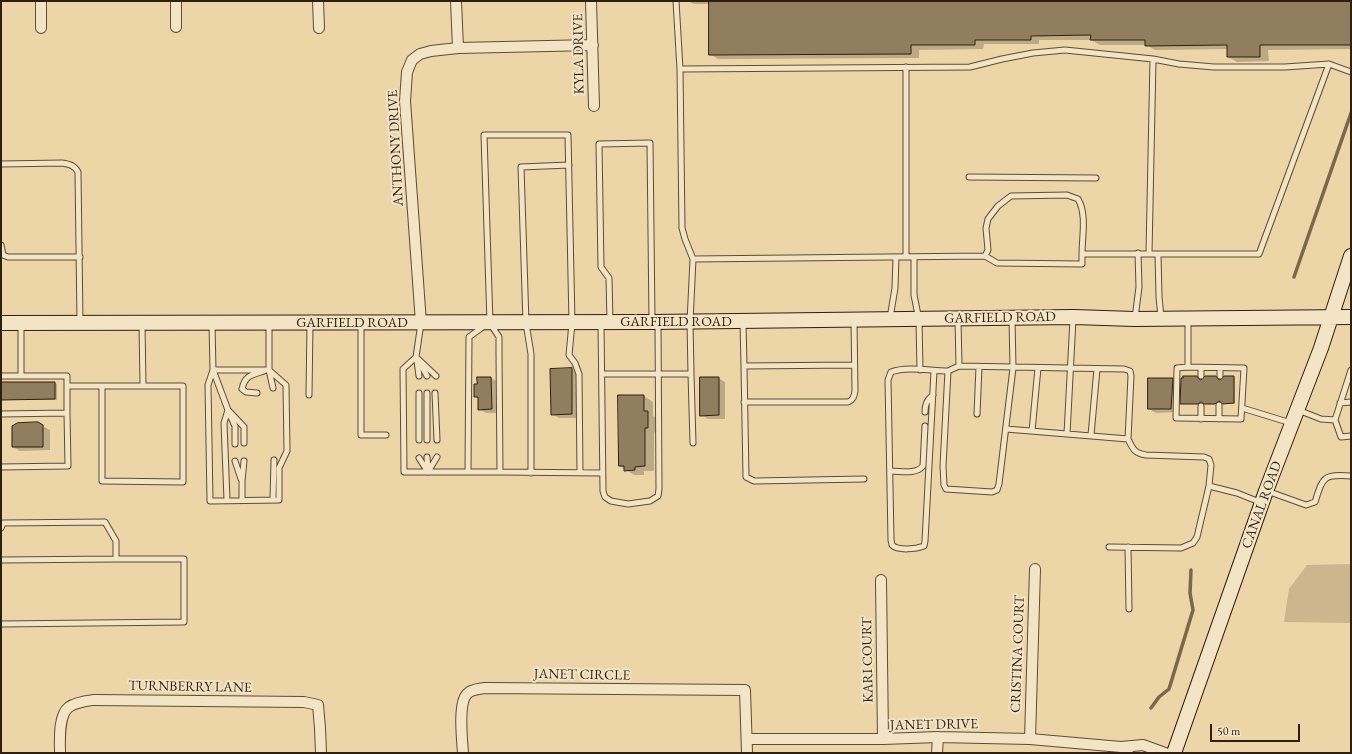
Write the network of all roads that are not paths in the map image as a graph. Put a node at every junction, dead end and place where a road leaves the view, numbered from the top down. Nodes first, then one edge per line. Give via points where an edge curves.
1 (41, 1) edge
2 (176, 1) edge
3 (318, 1) edge
4 (456, 1) edge
5 (591, 1) edge
6 (676, 1) edge
7 (176, 27) dead end
8 (41, 28) dead end
9 (319, 28) dead end
10 (593, 45) junction
11 (458, 48) junction
12 (1153, 59) junction
13 (1329, 64) junction
14 (906, 67) junction
15 (680, 68) junction
16 (1351, 72) edge
17 (594, 106) dead end
18 (1, 164) edge
19 (569, 166) junction
20 (969, 178) dead end
21 (1096, 178) dead end
22 (1, 245) edge
23 (1138, 253) junction
24 (1082, 254) junction
25 (1150, 254) junction
26 (1158, 254) junction
27 (985, 256) junction
28 (1351, 256) edge
29 (80, 257) junction
30 (896, 257) junction
31 (906, 257) junction
32 (914, 257) junction
33 (693, 259) junction
34 (1074, 317) junction
35 (1331, 317) junction
36 (1351, 317) edge
37 (1012, 318) junction
38 (1161, 318) junction
39 (1188, 318) junction
40 (958, 319) junction
41 (1134, 319) junction
42 (889, 320) junction
43 (919, 320) junction
44 (854, 321) junction
45 (490, 322) junction
46 (655, 322) junction
47 (690, 322) junction
48 (743, 322) junction
49 (1, 323) edge
50 (21, 323) junction
51 (80, 323) junction
52 (142, 323) junction
53 (212, 323) junction
54 (269, 323) junction
55 (310, 323) junction
56 (361, 323) junction
57 (421, 323) junction
58 (526, 323) junction
59 (572, 323) junction
60 (606, 323) junction
61 (416, 357) junction
62 (854, 365) junction
63 (744, 366) junction
64 (959, 366) junction
65 (979, 367) junction
66 (1013, 368) junction
67 (1038, 368) junction
68 (1188, 368) junction
69 (1201, 368) junction
70 (1220, 368) junction
71 (1070, 369) junction
72 (1097, 369) junction
73 (213, 370) junction
74 (268, 370) junction
75 (920, 370) junction
76 (1351, 370) edge
77 (934, 371) junction
78 (948, 371) junction
79 (602, 374) junction
80 (658, 374) junction
81 (691, 374) junction
82 (1, 376) edge
83 (21, 376) junction
84 (419, 376) dead end
85 (427, 376) dead end
86 (436, 376) dead end
87 (1201, 376) dead end
88 (1220, 376) dead end
89 (67, 386) junction
90 (102, 386) junction
91 (143, 386) junction
92 (273, 388) dead end
93 (257, 393) dead end
94 (419, 393) dead end
95 (427, 393) dead end
96 (435, 393) dead end
97 (309, 395) dead end
98 (933, 395) junction
99 (744, 402) junction
100 (1340, 402) junction
101 (1351, 402) edge
102 (1219, 405) dead end
103 (1201, 406) dead end
104 (1242, 408) junction
105 (228, 410) junction
106 (1297, 410) junction
107 (925, 412) dead end
108 (67, 413) junction
109 (1, 414) edge
110 (977, 414) dead end
111 (1201, 419) junction
112 (1219, 419) junction
113 (1335, 420) junction
114 (1292, 424) junction
115 (925, 426) dead end
116 (1006, 429) junction
117 (1032, 431) junction
118 (1067, 434) junction
119 (386, 435) dead end
120 (1091, 436) junction
121 (1351, 436) edge
122 (1128, 438) junction
123 (419, 440) dead end
124 (427, 440) dead end
125 (437, 440) dead end
126 (244, 443) dead end
127 (693, 443) dead end
128 (235, 444) dead end
129 (427, 457) dead end
130 (437, 457) dead end
131 (419, 458) dead end
132 (274, 460) dead end
133 (235, 461) dead end
134 (244, 461) dead end
135 (1, 467) edge
136 (890, 471) junction
137 (428, 472) junction
138 (468, 472) junction
139 (500, 472) junction
140 (531, 473) junction
141 (580, 473) junction
142 (602, 473) junction
143 (1351, 476) edge
144 (864, 479) dead end
145 (242, 481) junction
146 (1208, 486) junction
147 (1265, 497) junction
148 (227, 500) junction
149 (242, 500) junction
150 (273, 500) junction
151 (1, 528) edge
152 (1109, 547) dead end
153 (1128, 547) junction
154 (116, 559) junction
155 (1, 560) edge
156 (1035, 569) dead end
157 (881, 580) dead end
158 (1129, 609) dead end
159 (1, 624) edge
160 (938, 737) junction
161 (747, 739) junction
162 (883, 739) junction
163 (1030, 739) junction
164 (1124, 750) edge
165 (60, 753) edge
166 (320, 753) edge
167 (463, 753) edge
168 (747, 753) edge
169 (937, 753) edge
170 (1164, 753) edge
171 (1174, 753) edge

1 - 8 street
2 - 7 street
3 - 9 street
4 - 11 street
5 - 10 street, KYLA DRIVE
6 - 15 lane
10 - 11 street, ANTHONY DRIVE
10 - 17 street, KYLA DRIVE
11 - 57 street, ANTHONY DRIVE via 420,54 412,60 407,72 405,101
12 - 13 lane via 1214,67
12 - 14 lane via 1065,50 1033,53 970,67
12 - 25 lane
13 - 16 lane
13 - 26 lane via 1259,254
14 - 15 lane
14 - 31 lane
15 - 33 lane via 682,228
18 - 29 lane via 62,163 75,167 79,177
19 - 45 lane via 568,135 484,135
19 - 58 lane via 521,167
19 - 59 lane
20 - 21 lane
22 - 29 lane via 3,255 8,257
23 - 24 lane
23 - 25 lane
23 - 41 lane via 1139,287
24 - 27 lane via 1082,264 997,263
24 - 27 lane via 1083,216 1078,199 1067,196 1011,196 998,206 988,219 988,250
25 - 26 lane
26 - 38 lane via 1158,297
27 - 32 lane
28 - 35 main road, CANAL ROAD
29 - 51 lane
30 - 31 lane
30 - 33 lane
30 - 42 lane via 895,288
31 - 32 lane
32 - 43 lane via 914,295
33 - 47 lane
34 - 37 main road, GARFIELD ROAD
34 - 41 main road, GARFIELD ROAD
34 - 71 lane
35 - 36 main road, GARFIELD ROAD
35 - 39 main road, GARFIELD ROAD
35 - 106 main road, CANAL ROAD
37 - 40 main road, GARFIELD ROAD
37 - 66 lane
38 - 39 main road, GARFIELD ROAD
38 - 41 main road, GARFIELD ROAD
39 - 68 lane
40 - 43 main road, GARFIELD ROAD
40 - 64 lane
42 - 43 main road, GARFIELD ROAD
42 - 44 main road, GARFIELD ROAD
43 - 75 lane
44 - 48 main road, GARFIELD ROAD
44 - 62 lane
45 - 57 main road, GARFIELD ROAD
45 - 58 main road, GARFIELD ROAD
45 - 138 lane via 468,336
45 - 139 lane via 499,338
46 - 47 main road, GARFIELD ROAD
46 - 60 main road, GARFIELD ROAD
46 - 60 lane via 650,143 599,144 601,267 609,278
46 - 80 lane
47 - 48 main road, GARFIELD ROAD
47 - 81 lane
48 - 63 lane
49 - 50 main road, GARFIELD ROAD
50 - 51 main road, GARFIELD ROAD
50 - 83 lane
51 - 52 main road, GARFIELD ROAD
52 - 53 main road, GARFIELD ROAD
52 - 91 lane
53 - 54 main road, GARFIELD ROAD
53 - 73 lane
54 - 55 main road, GARFIELD ROAD
54 - 74 lane
55 - 56 main road, GARFIELD ROAD
55 - 97 lane
56 - 57 main road, GARFIELD ROAD
56 - 119 lane via 361,435
57 - 61 lane
58 - 59 main road, GARFIELD ROAD
58 - 140 lane via 531,354
59 - 60 main road, GARFIELD ROAD
59 - 141 lane via 569,355 578,374
60 - 79 lane
61 - 84 lane
61 - 85 lane
61 - 86 lane
61 - 137 lane via 403,369 404,472
62 - 63 lane
62 - 99 lane via 855,391 852,400 848,402
63 - 99 lane
64 - 65 lane
64 - 78 lane
65 - 66 lane
65 - 110 lane
66 - 67 lane
66 - 116 lane
67 - 71 lane
67 - 117 lane
68 - 69 lane
68 - 111 lane via 1177,368 1176,418
69 - 70 lane
69 - 87 lane
70 - 88 lane
70 - 104 lane via 1244,368
71 - 72 lane
71 - 118 lane
72 - 120 lane
72 - 122 lane via 1130,371
73 - 74 lane
73 - 105 lane
73 - 148 lane via 208,385 210,500
74 - 92 lane
74 - 93 lane via 249,376 244,382 242,389
74 - 150 lane via 286,385 287,451 279,468 279,500
75 - 77 lane
75 - 136 lane via 897,370 891,372 888,380
76 - 100 lane
77 - 78 lane
77 - 98 lane
78 - 116 lane via 942,466 946,489 992,492 997,490
79 - 80 lane
79 - 142 lane
80 - 81 lane
80 - 142 lane via 658,496 639,503 611,502 603,491
81 - 127 lane
82 - 83 lane
83 - 89 lane via 67,376
89 - 90 lane
89 - 108 lane
90 - 91 lane
90 - 91 lane via 102,481 183,482 183,386
94 - 123 lane
95 - 124 lane
96 - 125 lane
98 - 107 lane via 925,405
98 - 136 lane via 925,541 924,546 920,548 898,548 892,545
99 - 144 lane via 746,477 754,480
100 - 101 lane
100 - 113 lane
102 - 112 lane
103 - 111 lane
104 - 112 lane via 1241,419
104 - 114 lane
105 - 126 lane via 244,427
105 - 128 lane via 235,426
105 - 148 lane via 224,424
106 - 113 lane via 1321,419
106 - 114 main road, CANAL ROAD
108 - 109 lane
108 - 135 lane via 68,466
111 - 112 lane
113 - 121 lane via 1341,437
114 - 147 main road, CANAL ROAD
115 - 136 lane via 924,466 914,472
116 - 117 lane
117 - 118 lane
118 - 120 lane
120 - 122 lane
122 - 146 lane via 1138,454 1209,459 1211,465
129 - 137 lane
130 - 137 lane
131 - 137 lane
132 - 150 lane
133 - 145 lane
134 - 145 lane
137 - 138 lane
138 - 139 lane
139 - 140 lane
140 - 141 lane
141 - 142 lane
143 - 147 lane via 1328,477 1321,482 1315,502 1306,505
145 - 149 lane
146 - 147 lane
146 - 153 lane via 1197,537 1193,543 1181,548
147 - 171 main road, CANAL ROAD
148 - 149 lane
149 - 150 lane
151 - 154 lane via 3,523 105,522 116,541
152 - 153 lane
153 - 158 lane
154 - 155 lane
154 - 159 lane via 184,559 184,622
156 - 163 street, CRISTINA COURT
157 - 162 street, KARI COURT
160 - 162 street, JANET DRIVE
160 - 163 street, JANET DRIVE
160 - 169 street
161 - 162 street, JANET DRIVE
161 - 167 street, JANET CIRCLE via 745,690 485,688 467,693 462,704
161 - 168 street
163 - 164 street, JANET DRIVE
164 - 170 street, JANET DRIVE via 1143,745
165 - 166 street, TURNBERRY LANE via 64,711 80,702 94,700 304,702 318,705

